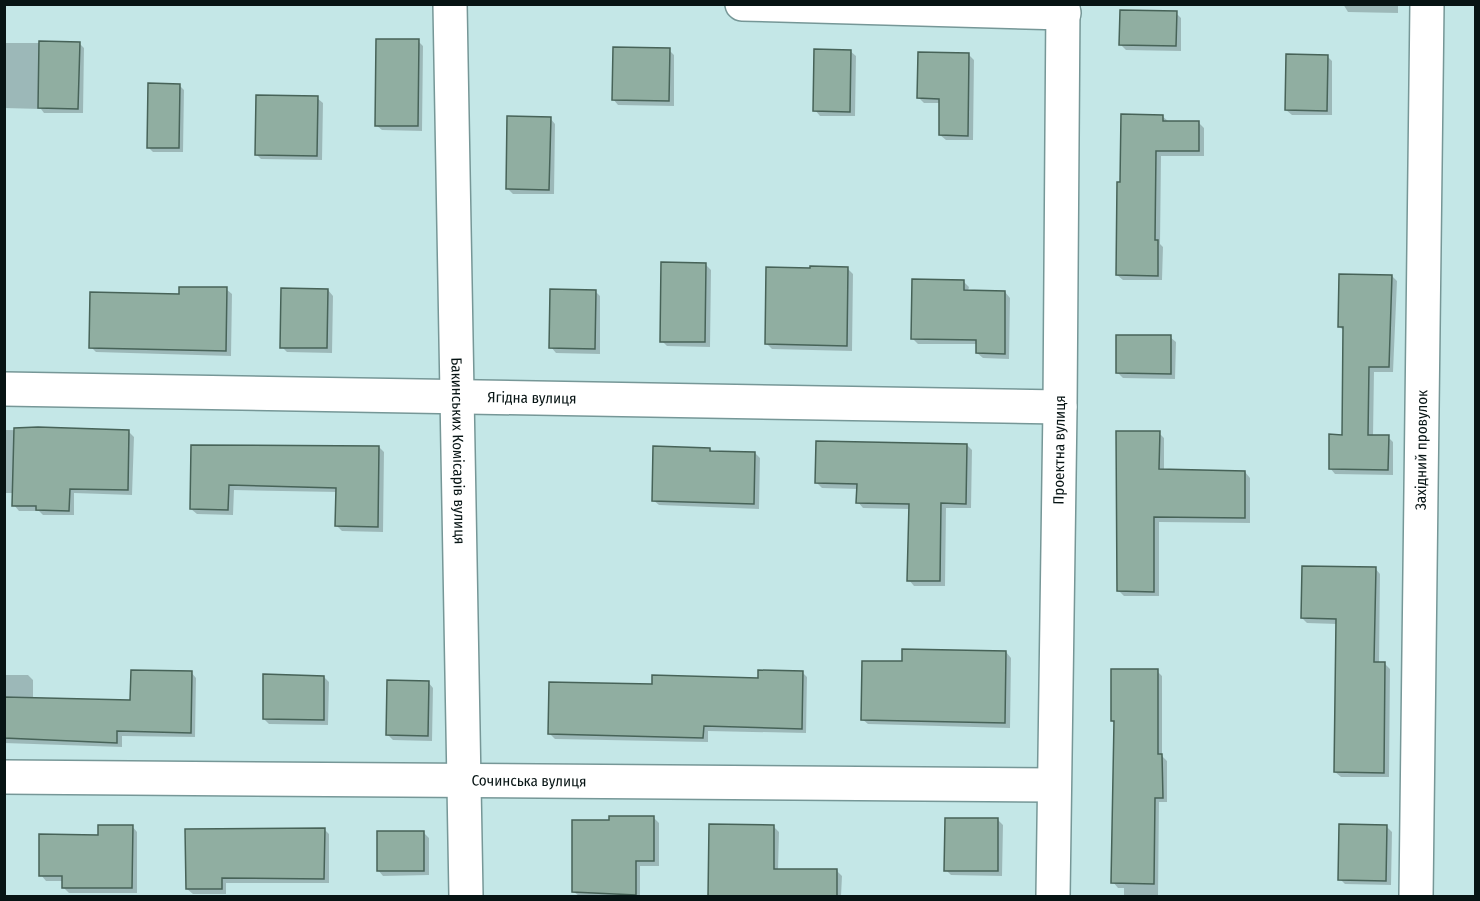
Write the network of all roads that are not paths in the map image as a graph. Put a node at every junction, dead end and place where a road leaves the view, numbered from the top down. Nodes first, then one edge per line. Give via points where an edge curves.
1 (450, 4) edge
2 (742, 4) edge
3 (1427, 4) edge
4 (1064, 9) edge
5 (4, 389) edge
6 (457, 398) junction
7 (1060, 406) junction
8 (4, 777) edge
9 (464, 779) junction
10 (1053, 785) junction
11 (466, 897) edge
12 (1053, 897) edge
13 (1416, 897) edge

1 - 6 street, Бакинських Комісарів вулиця
2 - 4 street
3 - 13 street, Західний провулок
4 - 7 street, Проектна вулиця
5 - 6 street, Ягідна вулиця
6 - 7 street, Ягідна вулиця
6 - 9 street, Бакинських Комісарів вулиця
7 - 10 street, Проектна вулиця
8 - 9 street, Сочинська вулиця
9 - 10 street, Сочинська вулиця
9 - 11 street, Бакинських Комісарів вулиця
10 - 12 street, Проектна вулиця

